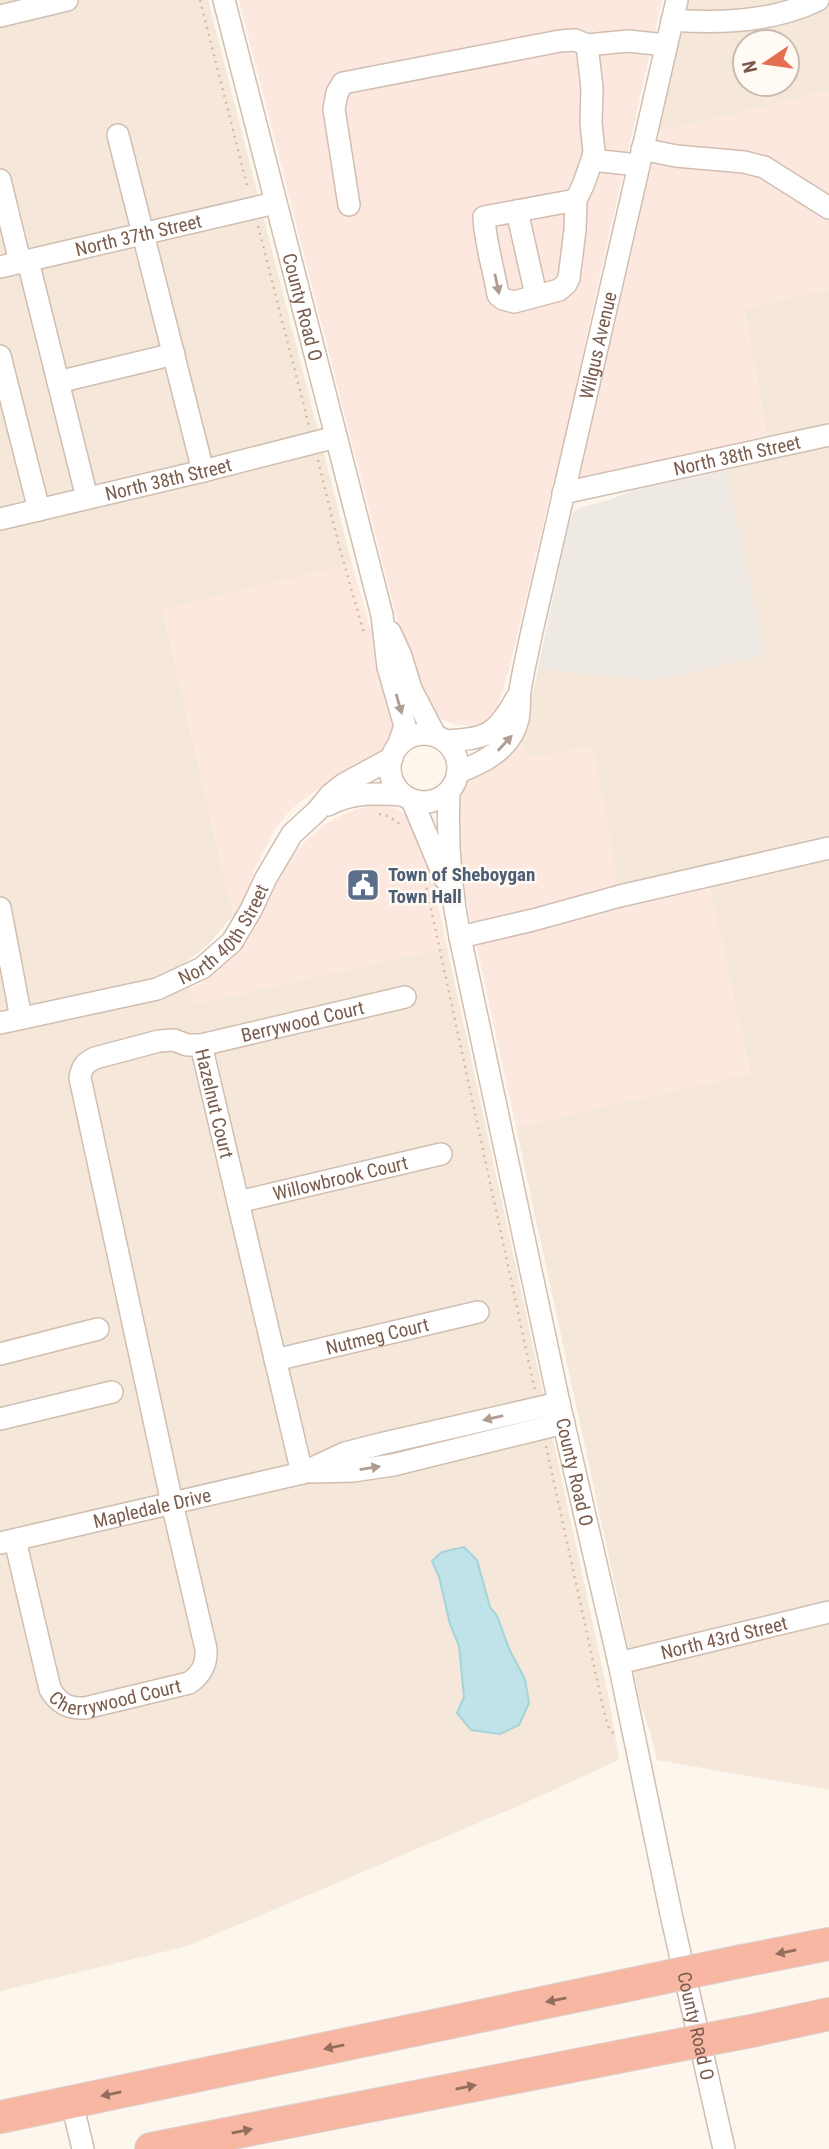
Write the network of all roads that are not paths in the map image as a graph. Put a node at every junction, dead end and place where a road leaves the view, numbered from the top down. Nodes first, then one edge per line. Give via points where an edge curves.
1 (67, 0) edge
2 (224, 0) edge
3 (818, 0) edge
4 (674, 10) edge
5 (0, 16) edge
6 (587, 45) junction
7 (666, 45) junction
8 (118, 135) dead end
9 (640, 158) junction
10 (592, 159) junction
11 (0, 180) edge
12 (576, 200) junction
13 (275, 203) junction
14 (349, 205) dead end
15 (829, 208) edge
16 (517, 211) junction
17 (143, 234) junction
18 (16, 263) edge
19 (536, 295) junction
20 (174, 354) junction
21 (0, 356) edge
22 (58, 382) junction
23 (829, 435) edge
24 (336, 437) junction
25 (204, 471) junction
26 (563, 493) junction
27 (87, 498) junction
28 (39, 510) junction
29 (0, 519) edge
30 (382, 615) junction
31 (520, 691) junction
32 (440, 738) junction
33 (395, 752) junction
34 (458, 772) junction
35 (449, 792) junction
36 (407, 797) junction
37 (317, 811) junction
38 (829, 848) edge
39 (452, 897) junction
40 (0, 908) edge
41 (460, 937) junction
42 (405, 997) dead end
43 (21, 1018) junction
44 (0, 1023) edge
45 (201, 1045) junction
46 (441, 1154) dead end
47 (238, 1202) junction
48 (478, 1312) dead end
49 (98, 1329) dead end
50 (0, 1354) edge
51 (275, 1360) junction
52 (111, 1392) dead end
53 (561, 1413) junction
54 (0, 1419) edge
55 (302, 1472) junction
56 (172, 1503) junction
57 (7, 1541) edge
58 (829, 1612) edge
59 (619, 1663) junction
60 (829, 1944) edge
61 (829, 2014) edge
62 (72, 2103) junction
63 (0, 2117) edge
64 (83, 2149) edge
65 (151, 2149) edge
66 (724, 2149) edge

1 - 5 street
2 - 13 street, County Road O
3 - 4 street via 741,22
4 - 7 street, Wilgus Avenue
6 - 7 street via 628,41
6 - 10 street
6 - 14 street via 560,41 343,83 334,109
7 - 9 street, Wilgus Avenue
8 - 17 street
9 - 10 street
9 - 15 street via 676,156 764,167
9 - 26 street, Wilgus Avenue
10 - 12 street
11 - 18 street
12 - 16 street
12 - 19 street via 566,284
13 - 17 street, North 37th Street
13 - 24 street, County Road O
16 - 19 street
16 -> 19 street via 484,217 498,295 514,302
17 - 18 street, North 37th Street
17 - 20 street
18 - 22 street
20 - 22 street
20 - 25 street
21 - 28 street
22 - 27 street
23 - 26 street, North 38th Street
24 - 25 street, North 38th Street
24 - 30 street, County Road O
25 - 27 street, North 38th Street
26 - 31 street, Wilgus Avenue
27 - 28 street, North 38th Street
28 - 29 street, North 38th Street
30 - 32 street, County Road O via 411,689
30 -> 33 street, County Road O via 388,667 405,726
31 - 32 street, Wilgus Avenue via 506,718 491,732 471,740
34 -> 31 street, Wilgus Avenue via 508,741 518,721
32 - 33 street via 415,735
32 - 34 street via 453,750
33 - 36 street via 392,778
33 - 37 street, North 40th Street via 344,784
34 - 35 street
35 - 36 street via 432,802
35 - 39 street, County Road O
36 - 37 street via 371,793
36 - 39 street
37 - 43 street, North 40th Street via 292,834 232,942 202,968 157,989
38 - 41 street
39 - 41 street, County Road O
40 - 43 street
41 - 53 street, County Road O
42 - 45 street, Berrywood Court
43 - 44 street, North 40th Street
45 - 47 street, Hazelnut Court
45 - 56 street, Hazelnut Court via 159,1041 95,1058 85,1063 80,1078
46 - 47 street, Willowbrook Court
47 - 51 street, Hazelnut Court
48 - 51 street, Nutmeg Court
49 - 50 street
51 - 55 street, Hazelnut Court
52 - 54 street
53 - 55 street, Mapledale Drive via 368,1447
53 - 59 street, County Road O
55 - 56 street, Mapledale Drive
56 - 57 street, Mapledale Drive
56 - 57 street, Cherrywood Court via 205,1649 204,1668 189,1683 85,1708 64,1705 50,1689
58 - 59 street, North 43rd Street
59 - 66 street, County Road O
60 -> 62 highway, bridge
65 -> 61 highway, bridge
62 - 63 highway
62 - 64 street

